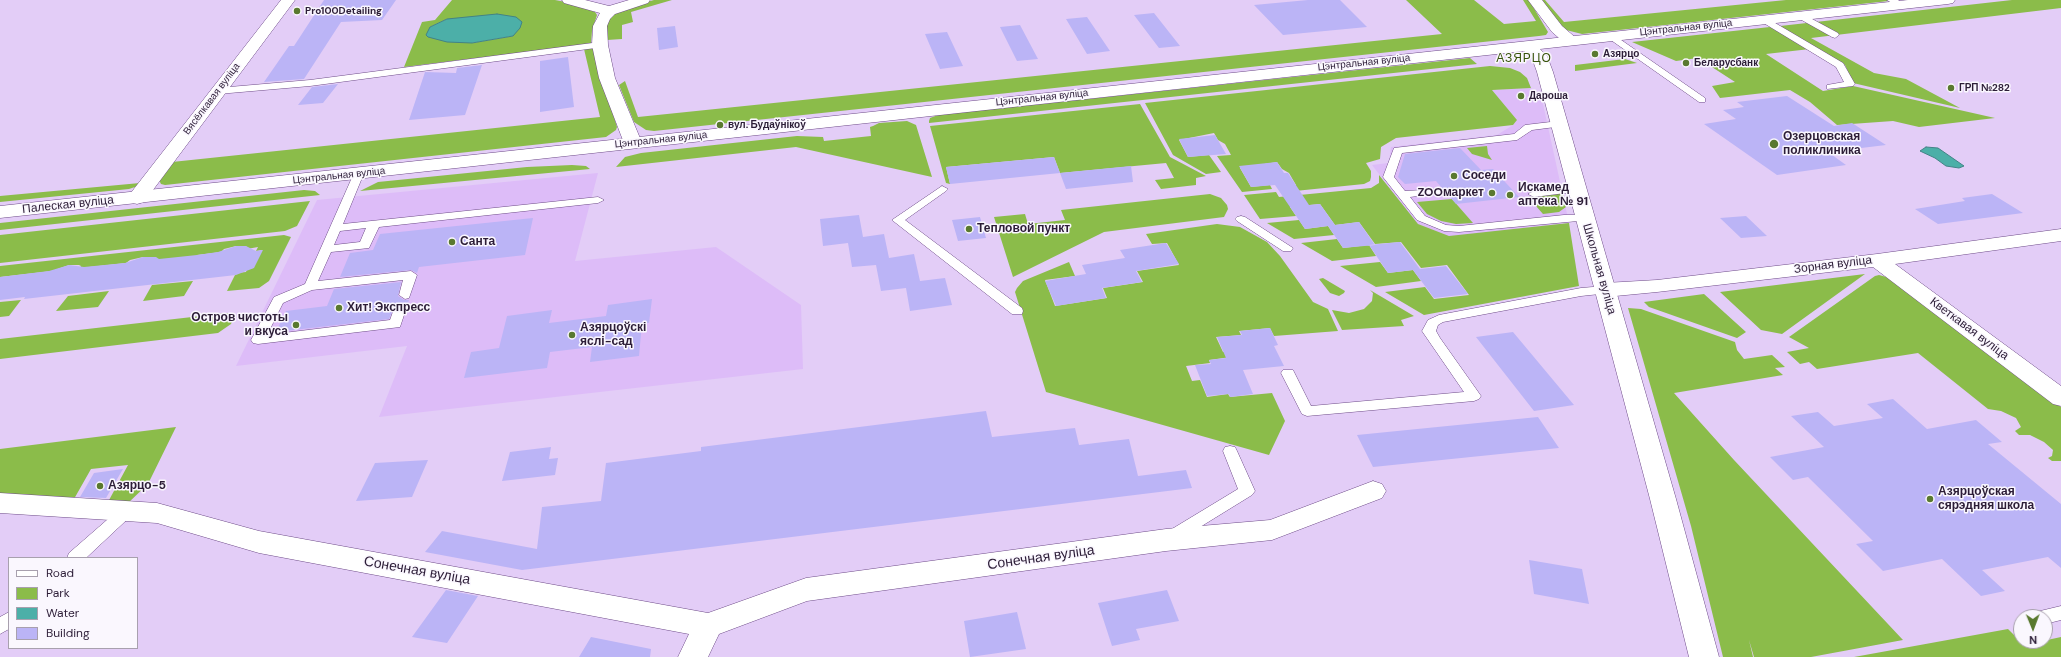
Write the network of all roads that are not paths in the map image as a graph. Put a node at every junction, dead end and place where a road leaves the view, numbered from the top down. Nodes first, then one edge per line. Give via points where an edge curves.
1 (288, 0) edge
2 (569, 0) edge
3 (643, 0) edge
4 (1536, 0) edge
5 (1948, 0) edge
6 (1896, 3) edge
7 (610, 11) junction
8 (1801, 16) junction
9 (1765, 20) junction
10 (1835, 35) dead end
11 (1611, 36) junction
12 (1571, 41) junction
13 (600, 45) junction
14 (1526, 45) junction
15 (1830, 87) dead end
16 (218, 91) junction
17 (1702, 100) dead end
18 (1559, 124) junction
19 (633, 143) junction
20 (359, 173) junction
21 (942, 189) dead end
22 (1577, 189) junction
23 (1437, 191) dead end
24 (1534, 194) dead end
25 (1402, 195) junction
26 (137, 198) junction
27 (598, 200) dead end
28 (0, 212) edge
29 (1241, 218) dead end
30 (1585, 218) junction
31 (374, 224) junction
32 (335, 228) junction
33 (2061, 235) edge
34 (1287, 248) dead end
35 (326, 250) junction
36 (1877, 260) junction
37 (310, 286) junction
38 (1605, 290) junction
39 (405, 295) dead end
40 (400, 309) dead end
41 (1017, 311) dead end
42 (1288, 373) dead end
43 (2061, 398) edge
44 (1230, 451) dead end
45 (1373, 492) dead end
46 (0, 503) edge
47 (128, 510) junction
48 (1166, 540) junction
49 (76, 557) edge
50 (8, 620) edge
51 (708, 625) junction
52 (0, 627) edge
53 (693, 657) edge
54 (1704, 657) edge

1 - 16 street, Вясёлкавая вуліца
2 - 7 street
3 - 7 street
4 - 12 street via 1557,29
5 - 6 street, Цэнтральная вуліца
6 - 8 street, Цэнтральная вуліца
7 - 13 street via 600,26
8 - 9 street, Цэнтральная вуліца
8 - 10 lane
9 - 11 street, Цэнтральная вуліца
9 - 15 lane via 1840,65 1850,84
11 - 12 street, Цэнтральная вуліца
11 - 17 lane
12 - 14 street, Цэнтральная вуліца
13 - 16 lane via 310,83
13 - 19 street via 607,78
14 - 18 street, Школьная вуліца via 1542,60
14 - 19 street, Цэнтральная вуліца
16 - 26 street, Вясёлкавая вуліца
18 - 22 street, Школьная вуліца
18 - 25 lane via 1529,127 1517,137 1398,150 1388,177
19 - 20 street, Цэнтральная вуліца
20 - 26 street, Цэнтральная вуліца
20 - 32 lane
21 - 41 lane via 898,220
22 - 24 lane
22 - 30 street, Школьная вуліца
23 - 25 lane
25 - 30 lane via 1421,218 1444,228 1459,229
26 - 28 street, Палеская вуліца
27 - 31 lane
29 - 34 lane
30 - 38 street, Школьная вуліца
31 - 32 lane
31 - 35 lane via 365,245
32 - 35 lane
33 - 36 street, Зорная вуліца
35 - 37 lane
36 - 38 street, Зорная вуліца
36 - 43 street, Кветкавая вуліца
37 - 39 lane via 411,275
37 - 40 lane via 278,300 258,340 395,324
38 - 42 lane via 1581,292 1439,319 1433,323 1429,331 1434,340 1474,396 1307,410
38 - 54 street, Школьная вуліца
44 - 48 lane via 1246,490
45 - 48 street, Сонечная вуліца via 1272,530
46 - 47 street, Сонечная вуліца
47 - 49 lane
47 - 51 street, Сонечная вуліца via 157,513 259,542
48 - 51 street, Сонечная вуліца via 806,590
50 - 52 lane
51 - 53 street

